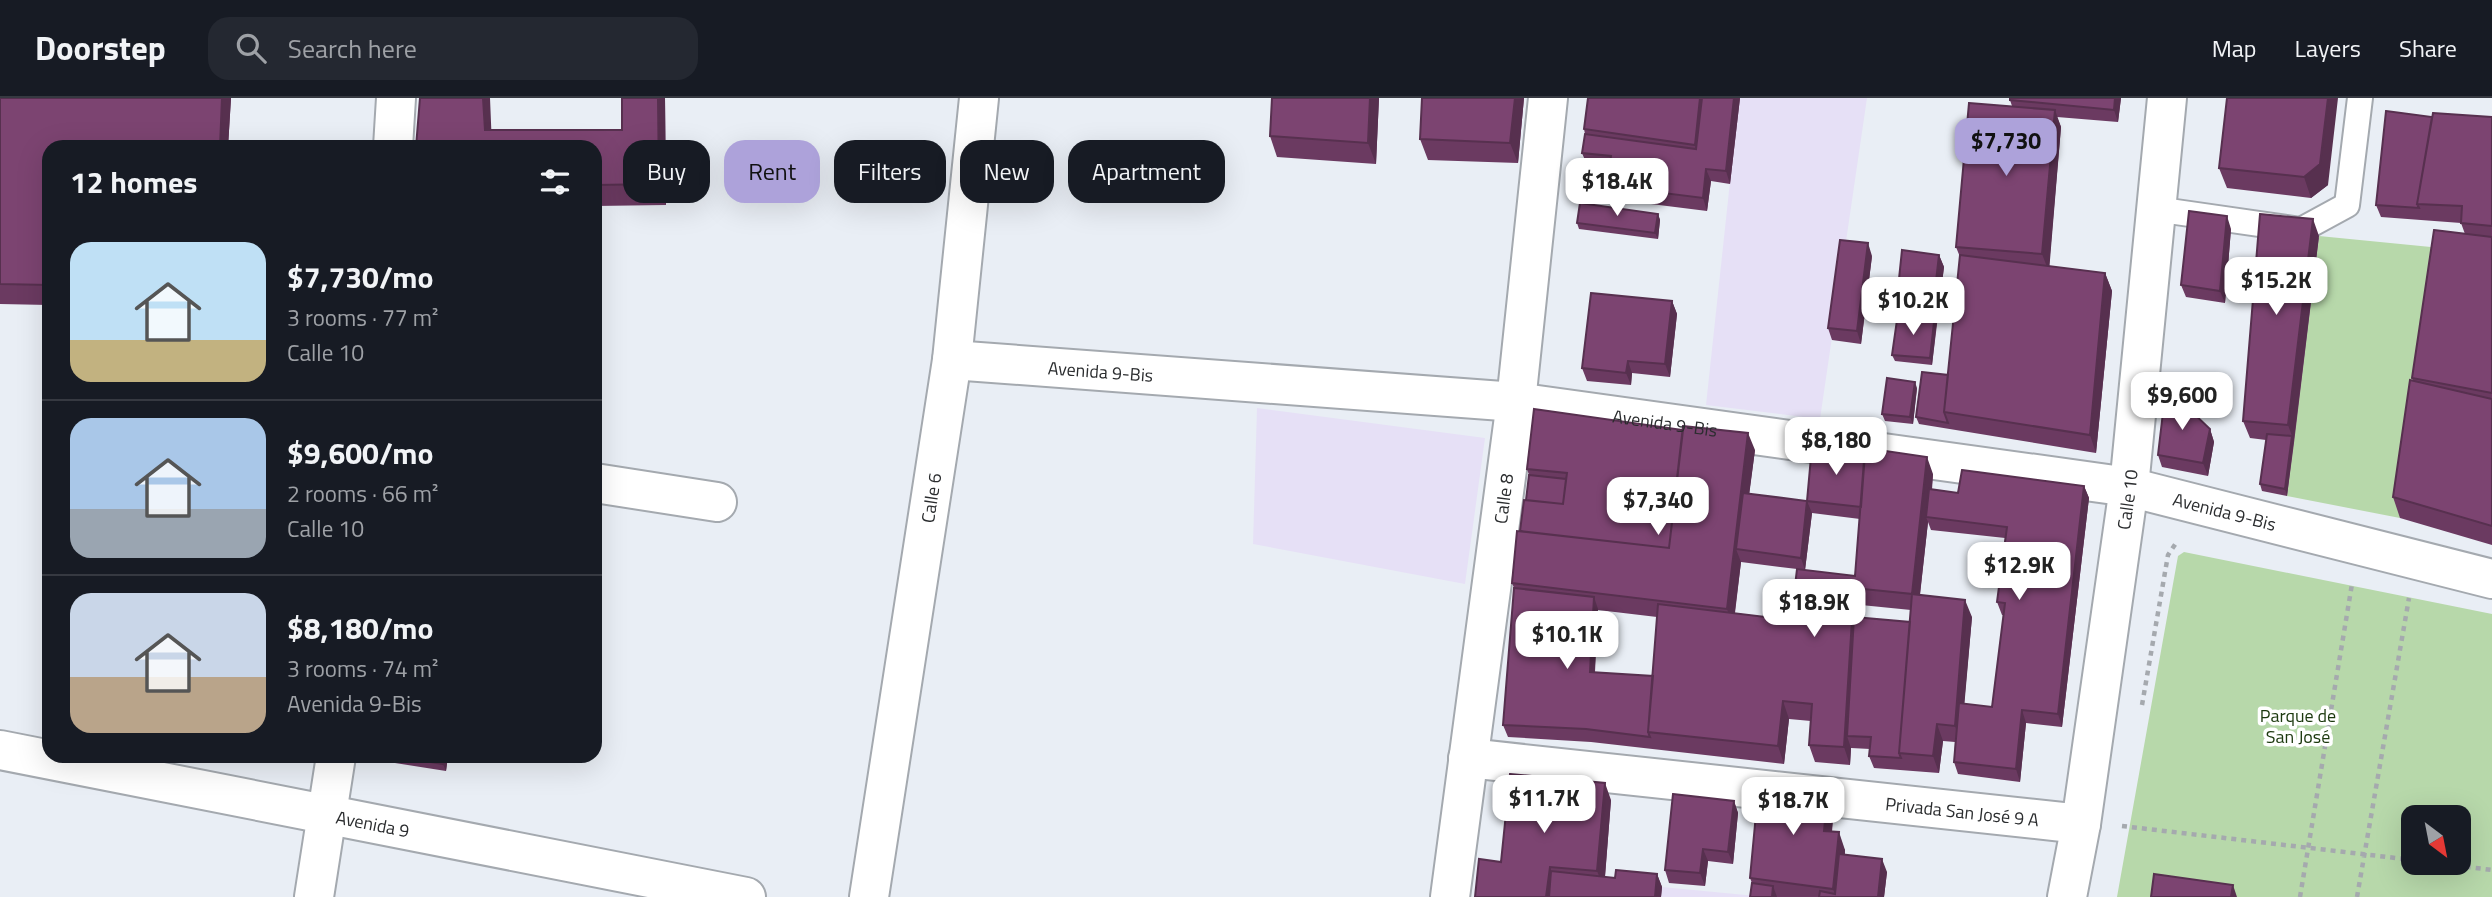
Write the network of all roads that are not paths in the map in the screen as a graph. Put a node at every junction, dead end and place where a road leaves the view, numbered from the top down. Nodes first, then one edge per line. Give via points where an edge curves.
1 (396, 98) edge
2 (979, 98) edge
3 (1548, 98) edge
4 (2167, 98) edge
5 (2360, 98) edge
6 (393, 140) edge
7 (2155, 209) junction
8 (952, 360) junction
9 (1516, 402) junction
10 (602, 484) edge
11 (2129, 487) junction
12 (717, 502) dead end
13 (2492, 579) edge
14 (0, 750) edge
15 (42, 758) edge
16 (1468, 758) junction
17 (65, 763) edge
18 (335, 763) edge
19 (328, 816) junction
20 (2081, 824) junction
21 (314, 897) edge
22 (746, 897) edge
23 (869, 897) edge
24 (1450, 897) edge
25 (2067, 897) edge

1 - 6 street
2 - 8 street, Calle 6
3 - 9 street, Calle 8
4 - 7 street, Calle 10
5 - 7 lane via 2347,205 2301,230
7 - 11 street, Calle 10
8 - 9 street, Avenida 9-Bis
8 - 23 street, Calle 6
9 - 11 street, Avenida 9-Bis
9 - 16 street, Calle 8
10 - 12 street
11 - 13 street, Avenida 9-Bis
11 - 20 street, Calle 10
14 - 15 street, Avenida 9
16 - 20 street, Privada San José 9 A
16 - 24 street, Calle 8
17 - 19 street, Avenida 9
18 - 19 street
19 - 21 street
19 - 22 street, Avenida 9
20 - 25 street, Calle 10

